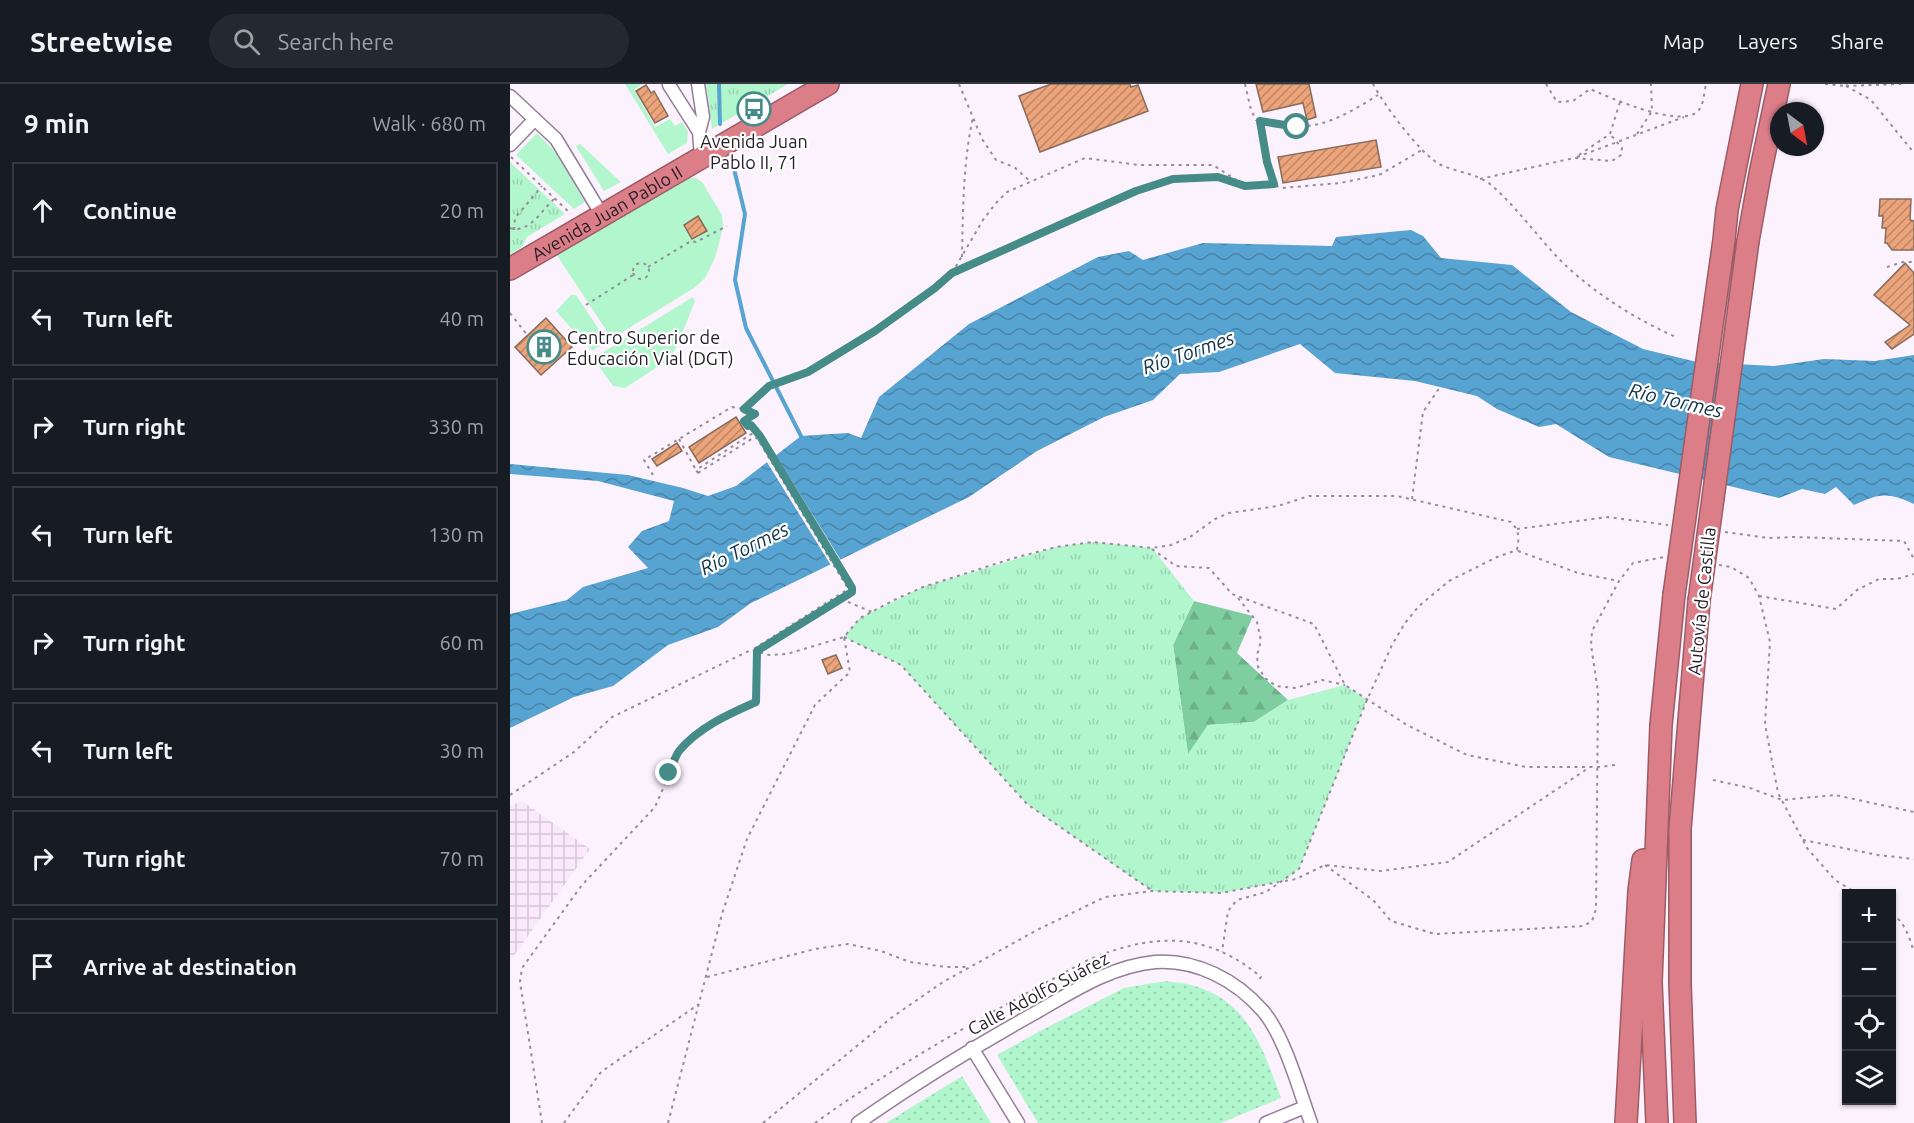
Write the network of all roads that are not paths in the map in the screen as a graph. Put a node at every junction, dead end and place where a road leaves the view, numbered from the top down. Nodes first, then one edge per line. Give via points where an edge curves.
1 (669, 84) edge
2 (698, 84) edge
3 (828, 84) edge
4 (1737, 84) edge
5 (1752, 84) edge
6 (1779, 84) edge
7 (510, 96) edge
8 (535, 119) junction
9 (699, 132) junction
10 (511, 151) edge
11 (701, 157) junction
12 (1727, 210) junction
13 (602, 215) junction
14 (510, 269) edge
15 (1661, 725) junction
16 (972, 1048) junction
17 (1305, 1107) junction
18 (858, 1123) edge
19 (1018, 1123) edge
20 (1266, 1123) edge
21 (1311, 1123) edge
22 (1626, 1123) edge
23 (1657, 1123) edge
24 (1685, 1123) edge

1 - 9 street
2 - 9 street via 703,117
3 - 11 highway, Avenida Juan Pablo II
4 - 12 highway
5 - 12 highway, Autovía de Castilla
6 - 24 highway, Autovía de Castilla, bridge via 1748,241 1699,601 1680,829
7 - 8 street
8 - 10 street
8 - 13 street via 564,150
9 - 11 street
11 - 13 highway, Avenida Juan Pablo II
12 - 15 highway, Autovía de Castilla, bridge via 1674,595
13 - 14 highway, Avenida Juan Pablo II
15 - 22 highway via 1639,891
15 - 23 highway, Autovía de Castilla via 1651,982
16 - 17 street, Calle Adolfo Suárez via 1089,982 1129,966 1182,964 1205,969 1234,984 1264,1013 1286,1055
16 - 18 street, Calle Adolfo Suárez
16 - 19 street
17 - 20 street
17 - 21 street, Calle Adolfo Suárez

